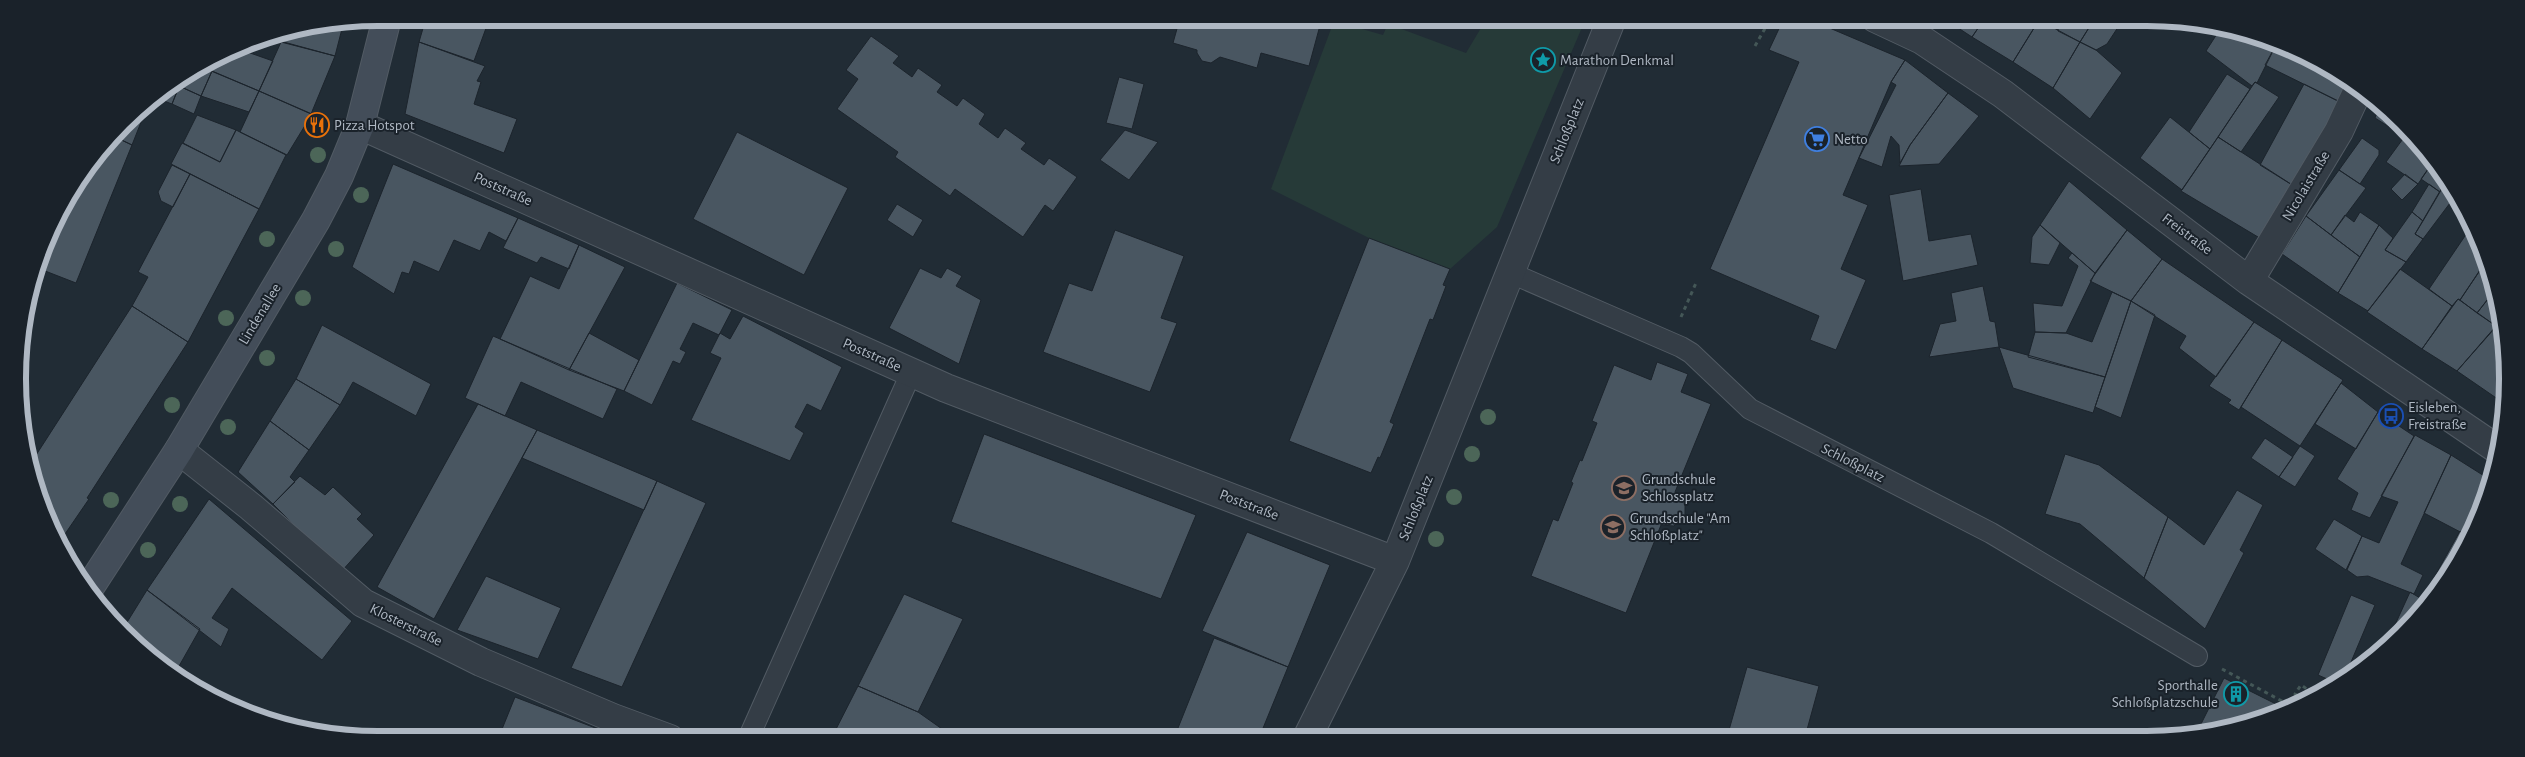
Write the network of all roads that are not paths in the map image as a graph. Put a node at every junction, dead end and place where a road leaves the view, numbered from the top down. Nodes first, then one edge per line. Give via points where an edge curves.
1 (385, 26) edge
2 (1609, 26) edge
3 (1892, 26) edge
4 (2356, 95) edge
5 (360, 125) junction
6 (1511, 272) junction
7 (2249, 281) junction
8 (911, 373) junction
9 (2492, 446) edge
10 (179, 450) junction
11 (1395, 561) junction
12 (92, 583) edge
13 (2197, 656) road end
14 (648, 731) edge
15 (752, 731) edge
16 (1310, 731) edge

1 - 5 street, Lindenallee
2 - 6 street, Schloßplatz
3 - 7 street, Freistraße via 1922,40 2003,94
4 - 7 street, Nicolaistraße via 2339,131
5 - 8 street, Poststraße
5 - 10 street, Lindenallee via 340,176 316,220
6 - 11 street, Schloßplatz
6 - 13 lane, Schloßplatz via 1691,353 1750,409 1997,537
7 - 9 street, Freistraße
8 - 11 street, Poststraße
8 - 15 lane
10 - 12 street, Lindenallee
10 - 14 street, Klosterstraße via 252,507 364,604 481,662
11 - 16 street, Schloßplatz

